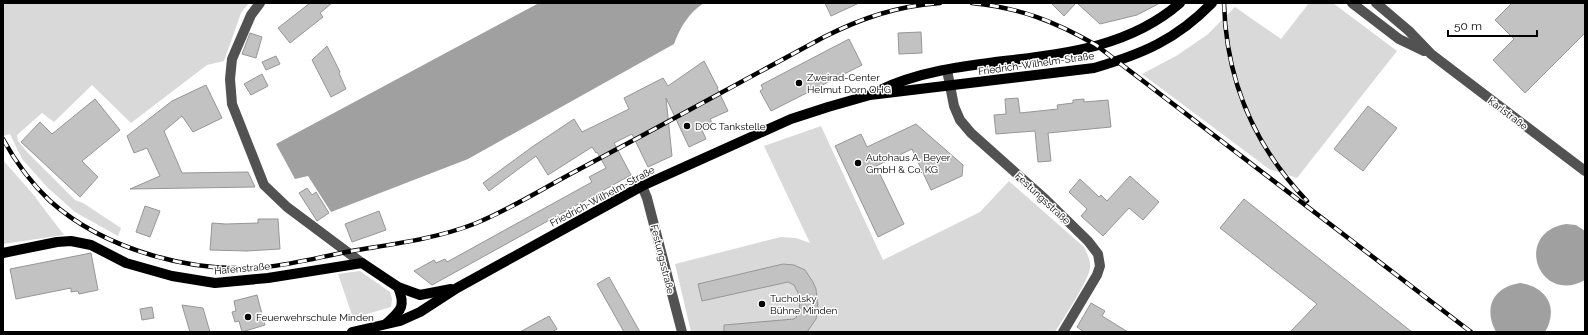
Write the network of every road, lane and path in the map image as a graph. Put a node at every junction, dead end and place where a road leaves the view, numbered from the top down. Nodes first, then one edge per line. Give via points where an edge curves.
1 (260, 3) edge
2 (1180, 3) edge
3 (1212, 3) edge
4 (1352, 3) edge
5 (1376, 3) edge
6 (1431, 54) junction
7 (1055, 55) junction
8 (947, 70) junction
9 (1058, 73) junction
10 (950, 86) junction
11 (870, 95) junction
12 (1585, 171) edge
13 (642, 186) junction
14 (3, 253) edge
15 (362, 263) junction
16 (398, 287) junction
17 (457, 288) junction
18 (387, 323) junction
19 (352, 332) edge
20 (682, 332) edge
21 (1063, 332) edge

1 - 15 street via 251,15 232,59 232,104 264,185 287,206
2 - 7 main road, Friedrich-Wilhelm-Straße via 1147,25 1114,40
3 - 9 main road, Friedrich-Wilhelm-Straße via 1176,34 1146,50 1094,68
4 - 6 street, Karlstraße via 1400,39
5 - 6 street, Karlstraße
6 - 12 street, Karlstraße
7 - 8 main road, Friedrich-Wilhelm-Straße
7 - 9 main road
8 - 10 street, Festungsstraße
8 - 11 main road, Friedrich-Wilhelm-Straße via 917,76
9 - 10 main road, Friedrich-Wilhelm-Straße
10 - 11 main road, Friedrich-Wilhelm-Straße
10 - 21 street, Festungsstraße via 960,120 971,133 1045,198 1098,254 1100,266 1097,275
11 - 13 main road, Friedrich-Wilhelm-Straße via 791,119
13 - 17 main road, Friedrich-Wilhelm-Straße
13 - 20 street, Festungsstraße
14 - 15 main road, Hafenstraße via 71,241 91,246 126,263 164,274 215,283 268,278
15 - 16 main road
16 - 17 main road via 420,295
16 - 18 main road via 402,305 399,312
17 - 18 main road, Friedrich-Wilhelm-Straße via 420,312 400,321
18 - 19 main road, Friedrich-Wilhelm-Straße

